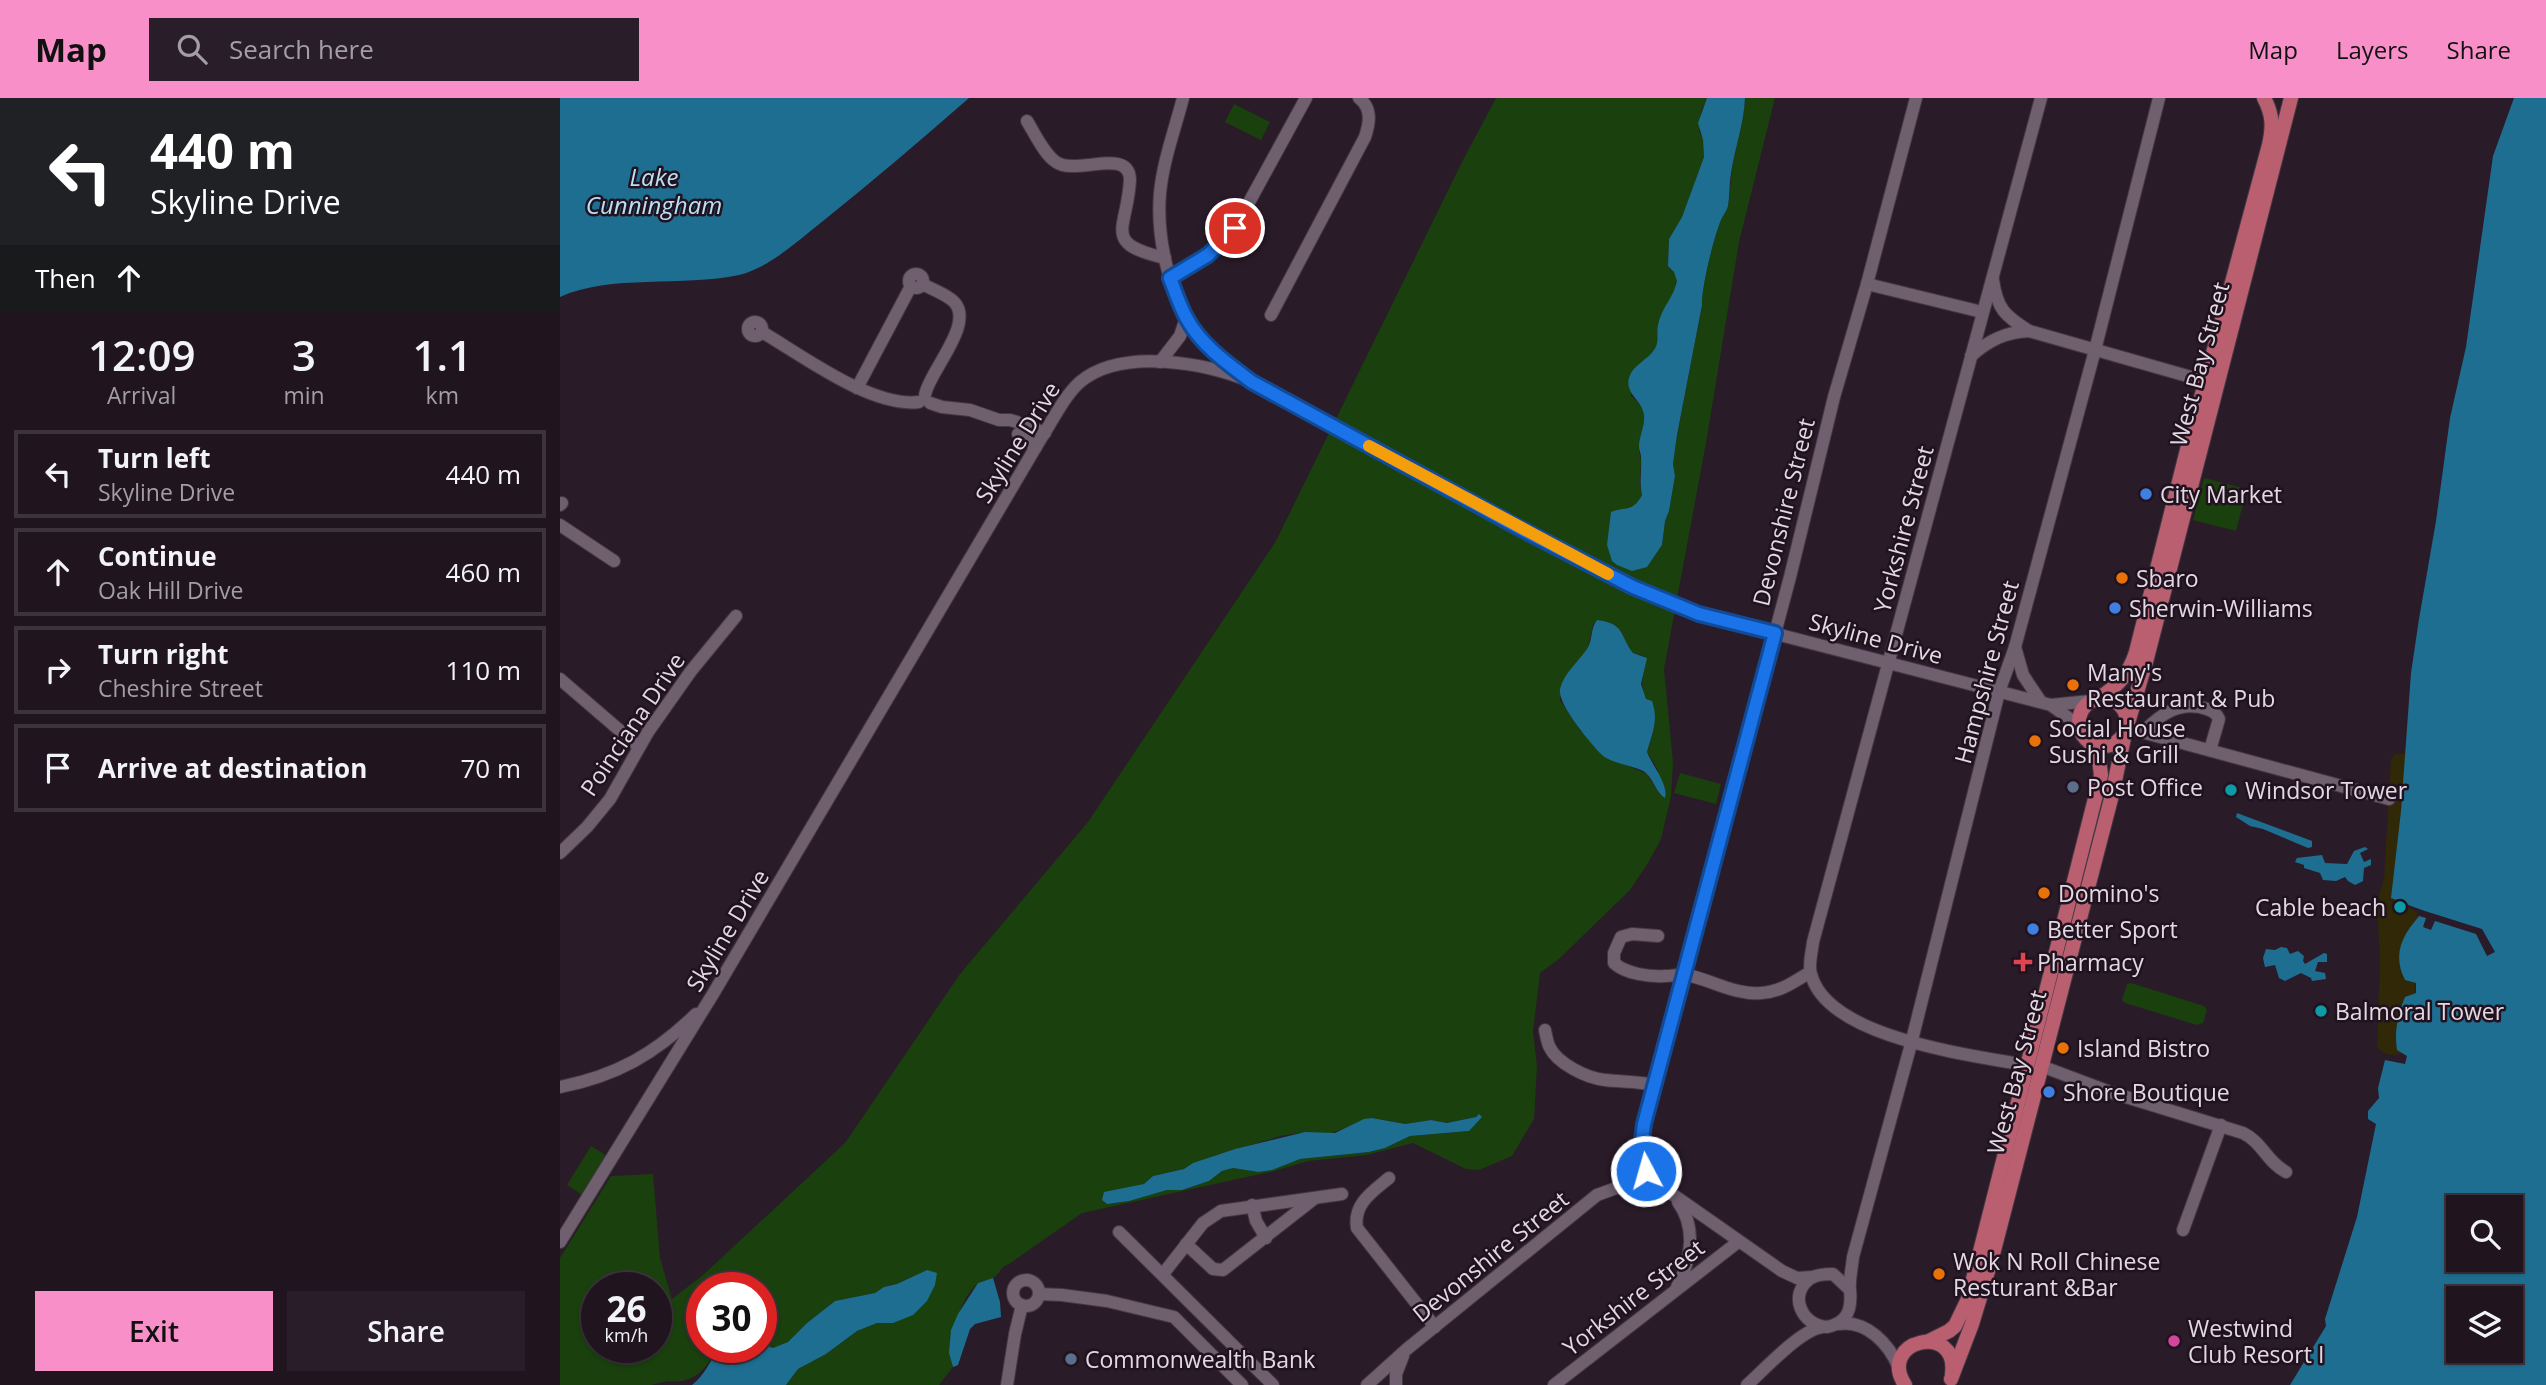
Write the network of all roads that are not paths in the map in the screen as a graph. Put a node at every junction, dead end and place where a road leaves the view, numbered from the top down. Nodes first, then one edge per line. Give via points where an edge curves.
1 (1182, 98) edge
2 (1306, 98) edge
3 (1359, 98) edge
4 (1916, 98) edge
5 (2041, 98) edge
6 (2159, 98) edge
7 (2264, 98) edge
8 (2291, 98) edge
9 (1027, 121) dead end
10 (1165, 258) junction
11 (1992, 274) junction
12 (1170, 278) junction
13 (1867, 284) junction
14 (1982, 312) junction
15 (1271, 315) dead end
16 (1186, 318) junction
17 (2029, 331) junction
18 (762, 332) dead end
19 (2095, 350) junction
20 (1971, 356) junction
21 (1160, 362) junction
22 (2205, 381) junction
23 (1252, 382) junction
24 (858, 388) junction
25 (925, 400) junction
26 (1017, 428) junction
27 (1045, 433) junction
28 (1036, 447) junction
29 (560, 525) edge
30 (614, 561) dead end
31 (736, 616) dead end
32 (1775, 633) junction
33 (2015, 647) junction
34 (1888, 663) junction
35 (560, 679) edge
36 (1999, 692) junction
37 (2094, 699) junction
38 (2046, 704) junction
39 (2126, 728) junction
40 (2143, 732) junction
41 (2085, 737) junction
42 (639, 747) junction
43 (2210, 750) junction
44 (2389, 799) dead end
45 (560, 853) edge
46 (1658, 936) dead end
47 (1810, 972) junction
48 (1684, 974) junction
49 (713, 994) junction
50 (1545, 1030) dead end
51 (1911, 1044) junction
52 (2025, 1065) junction
53 (2042, 1066) junction
54 (1655, 1085) junction
55 (560, 1087) edge
56 (2221, 1125) junction
57 (2286, 1171) dead end
58 (1389, 1178) dead end
59 (1650, 1181) junction
60 (1342, 1194) dead end
61 (1672, 1194) junction
62 (1316, 1198) junction
63 (1252, 1205) junction
64 (2183, 1230) dead end
65 (1119, 1232) dead end
66 (1266, 1238) junction
67 (560, 1242) edge
68 (1738, 1242) junction
69 (1186, 1244) junction
70 (1853, 1257) junction
71 (1782, 1271) junction
72 (1163, 1274) junction
73 (1833, 1274) junction
74 (1813, 1277) junction
75 (1674, 1292) junction
76 (1039, 1294) junction
77 (1851, 1294) junction
78 (1799, 1304) junction
79 (1022, 1305) junction
80 (1833, 1325) junction
81 (1435, 1327) junction
82 (1868, 1329) junction
83 (1929, 1341) junction
84 (1884, 1342) junction
85 (1791, 1345) junction
86 (1908, 1347) junction
87 (1407, 1349) junction
88 (1901, 1379) edge
89 (1949, 1382) edge
90 (1008, 1384) edge
91 (1242, 1385) edge
92 (1273, 1385) edge
93 (1367, 1385) edge
94 (1396, 1385) edge
95 (1554, 1385) edge
96 (1746, 1385) edge

1 - 10 street via 1160,193
2 - 12 street via 1235,228 1208,255
3 - 15 street via 1369,113 1365,137
4 - 13 street, Devonshire Street
5 - 11 street, Yorkshire Street
6 - 19 street, Hampshire Street
7 - 8 main road via 2278,103
7 - 22 main road, West Bay Street via 2273,120 2269,145
8 - 39 main road, West Bay Street
9 - 10 street via 1061,164 1124,165 1130,179 1124,240 1139,252
10 - 12 street
11 - 14 street, Yorkshire Street
11 - 17 street via 2001,309
12 - 16 street
13 - 14 street
13 - 32 street, Devonshire Street
14 - 20 street, Yorkshire Street
16 - 21 street via 1180,336
16 - 23 street via 1208,346
17 - 19 street
17 - 20 street via 2002,335
18 - 24 street
19 - 22 street
19 - 33 street, Hampshire Street
20 - 34 street, Yorkshire Street
21 - 23 street, Skyline Drive via 1212,368
21 - 27 street, Skyline Drive via 1118,365 1097,372 1073,391
22 - 37 main road, West Bay Street via 2133,663 2122,681
23 - 32 street, Skyline Drive via 1633,587 1699,614
24 - 25 street via 900,403
24 - 25 street via 916,285 953,300 960,315
25 - 26 street via 1010,420
26 - 27 street
26 - 28 street
27 - 28 street, Skyline Drive
28 - 49 street, Skyline Drive
29 - 30 street
31 - 42 street, Poinciana Drive via 691,670
32 - 34 street, Skyline Drive
32 - 48 street, Devonshire Street
33 - 36 street, Hampshire Street
33 - 38 street via 2023,675
34 - 36 street, Skyline Drive
34 - 47 street, Yorkshire Street via 1813,942
35 - 42 street
36 - 38 street, Skyline Drive
36 - 51 street, Hampshire Street
37 - 38 street, Skyline Drive
37 - 39 main road via 2118,702 2126,713
37 - 41 main road via 2080,716
38 - 41 street, Skyline Drive via 2074,722
39 - 40 street
39 - 41 main road via 2118,741 2108,746
39 - 53 main road, West Bay Street
40 - 43 street
40 - 43 street via 2177,708 2203,708 2215,712 2219,719
41 - 52 main road, West Bay Street via 2099,759 2101,775
42 - 45 street, Poinciana Drive via 610,799
43 - 44 street
46 - 48 street via 1621,937 1614,963 1651,976
47 - 48 street via 1792,984 1763,993 1738,992
47 - 51 street via 1826,1002
48 - 54 street, Devonshire Street
49 - 55 street via 682,1028 642,1057 593,1081
49 - 67 street, Skyline Drive
50 - 54 street via 1549,1048 1561,1060 1594,1079
51 - 52 street
51 - 70 street, Hampshire Street
52 - 83 main road, West Bay Street via 1968,1299 1955,1326
53 - 56 street
53 - 89 main road, West Bay Street via 1992,1258
54 - 59 street, Devonshire Street via 1642,1140
56 - 57 street via 2255,1139 2272,1163
56 - 64 street
58 - 81 street via 1360,1205 1355,1216 1357,1228
59 - 61 street
59 - 81 street, Devonshire Street via 1630,1182 1597,1195
60 - 62 street
61 - 68 street
61 - 75 street via 1685,1212 1691,1243 1684,1274
62 - 63 street
62 - 66 street
63 - 66 street
63 - 69 street via 1211,1216
65 - 72 street
66 - 69 street via 1230,1267 1218,1271
68 - 71 street
68 - 75 street, Yorkshire Street
69 - 72 street
70 - 73 street
70 - 77 street, Hampshire Street
71 - 74 street via 1797,1278
71 - 78 street
72 - 92 street
73 - 74 street
73 - 77 street
74 - 78 street via 1803,1286
75 - 95 street, Yorkshire Street
76 - 79 street via 1033,1303
76 - 79 street via 1031,1281 1017,1283 1013,1295
76 - 91 street via 1107,1301 1169,1315
77 - 80 street via 1848,1315
77 - 82 street via 1857,1315
78 - 80 street via 1808,1321
78 - 85 street
79 - 90 street
80 - 82 street via 1854,1323
80 - 85 street via 1818,1328
81 - 87 street, Devonshire Street
82 - 84 street
83 - 86 main road, West Bay Street
83 - 89 main road via 1950,1355 1953,1369
84 - 86 street
84 - 88 street
85 - 96 street
86 - 88 main road via 1901,1358
87 - 93 street, Devonshire Street
87 - 94 street

